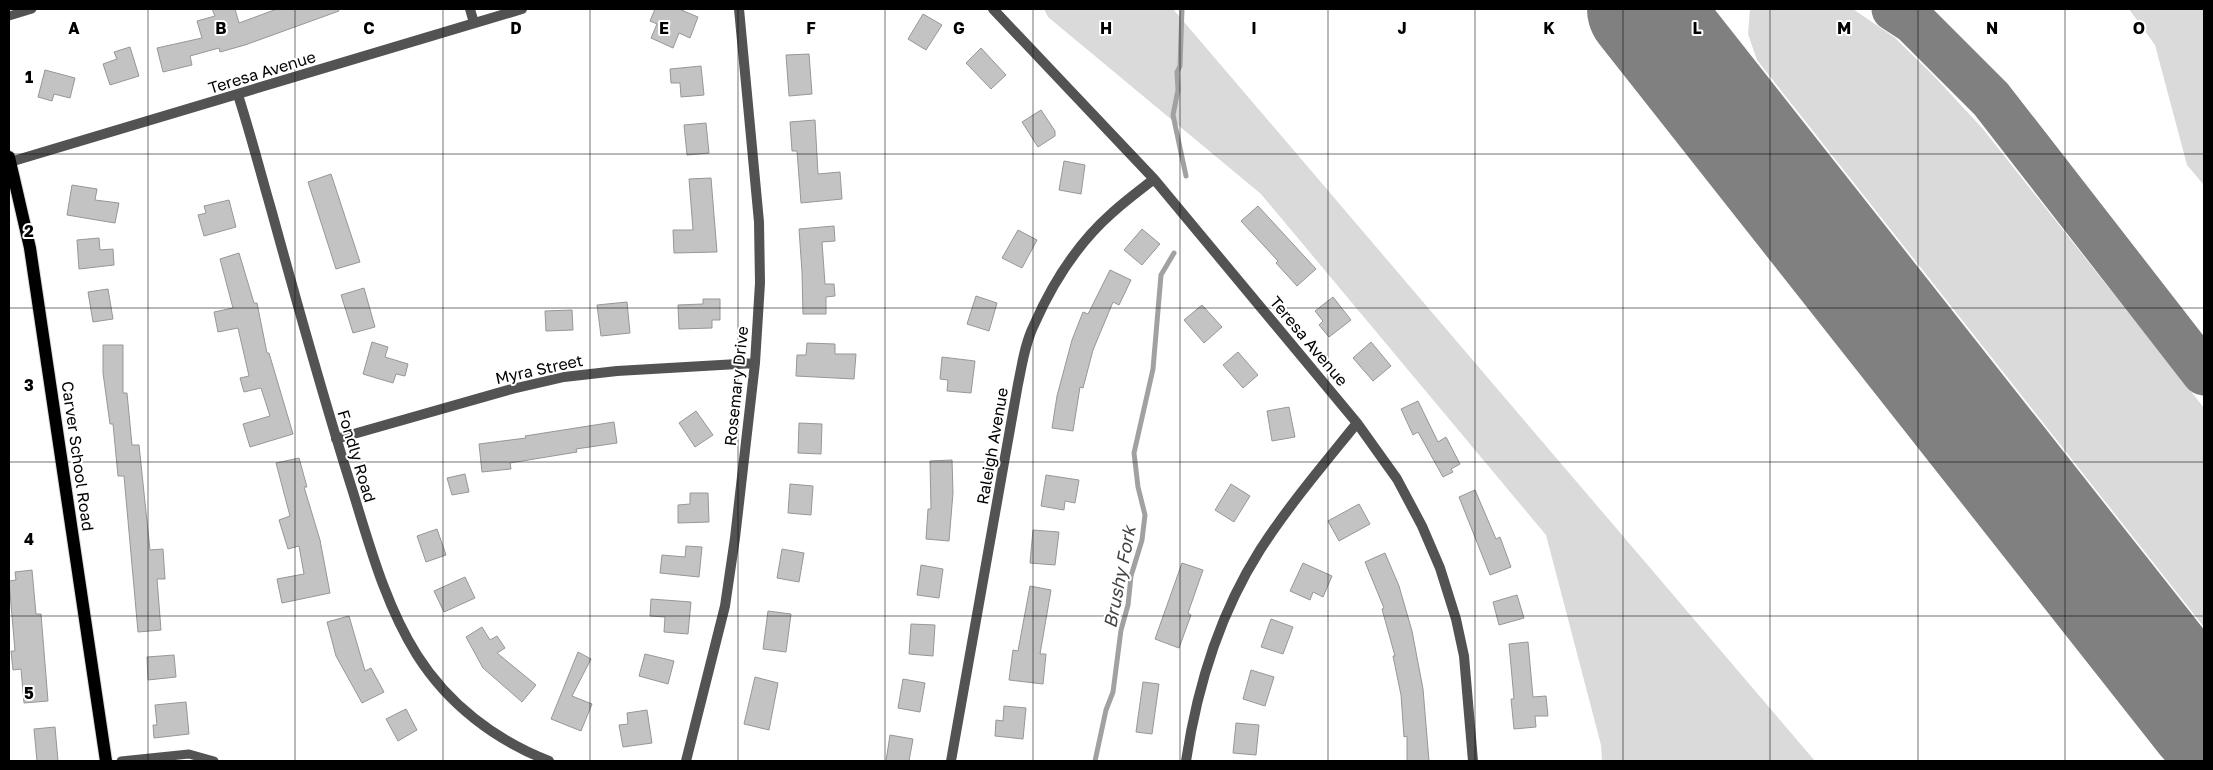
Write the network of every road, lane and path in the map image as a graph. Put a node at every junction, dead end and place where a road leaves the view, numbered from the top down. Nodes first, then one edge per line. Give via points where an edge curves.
1 (32, 9) edge
2 (470, 9) edge
3 (522, 9) edge
4 (739, 9) edge
5 (993, 9) edge
6 (9, 16) edge
7 (474, 23) junction
8 (238, 95) junction
9 (9, 160) edge
10 (1154, 179) junction
11 (755, 363) junction
12 (1357, 423) junction
13 (336, 439) junction
14 (106, 761) edge
15 (121, 761) edge
16 (214, 761) edge
17 (549, 761) edge
18 (686, 761) edge
19 (950, 761) edge
20 (1186, 761) edge
21 (1473, 761) edge

1 - 6 lane
2 - 7 street
3 - 7 street, Teresa Avenue
4 - 11 street, Rosemary Drive via 759,222 760,283
5 - 10 street, Teresa Avenue
7 - 8 street, Teresa Avenue
8 - 9 street, Teresa Avenue
8 - 13 street, Fondly Road
9 - 14 main road, Carver School Road via 30,248
10 - 12 street, Teresa Avenue
10 - 19 street, Raleigh Avenue via 1112,213 1071,259 1028,340
11 - 13 street, Myra Street via 564,377 512,388
11 - 18 street, Rosemary Drive via 736,538 724,606
12 - 20 street via 1291,506 1241,583 1222,625 1205,676 1191,727
12 - 21 street, Teresa Avenue via 1397,479 1440,568 1464,656
13 - 17 street, Fondly Road via 376,564 398,621 417,655 434,679 478,722
15 - 16 lane via 189,754

